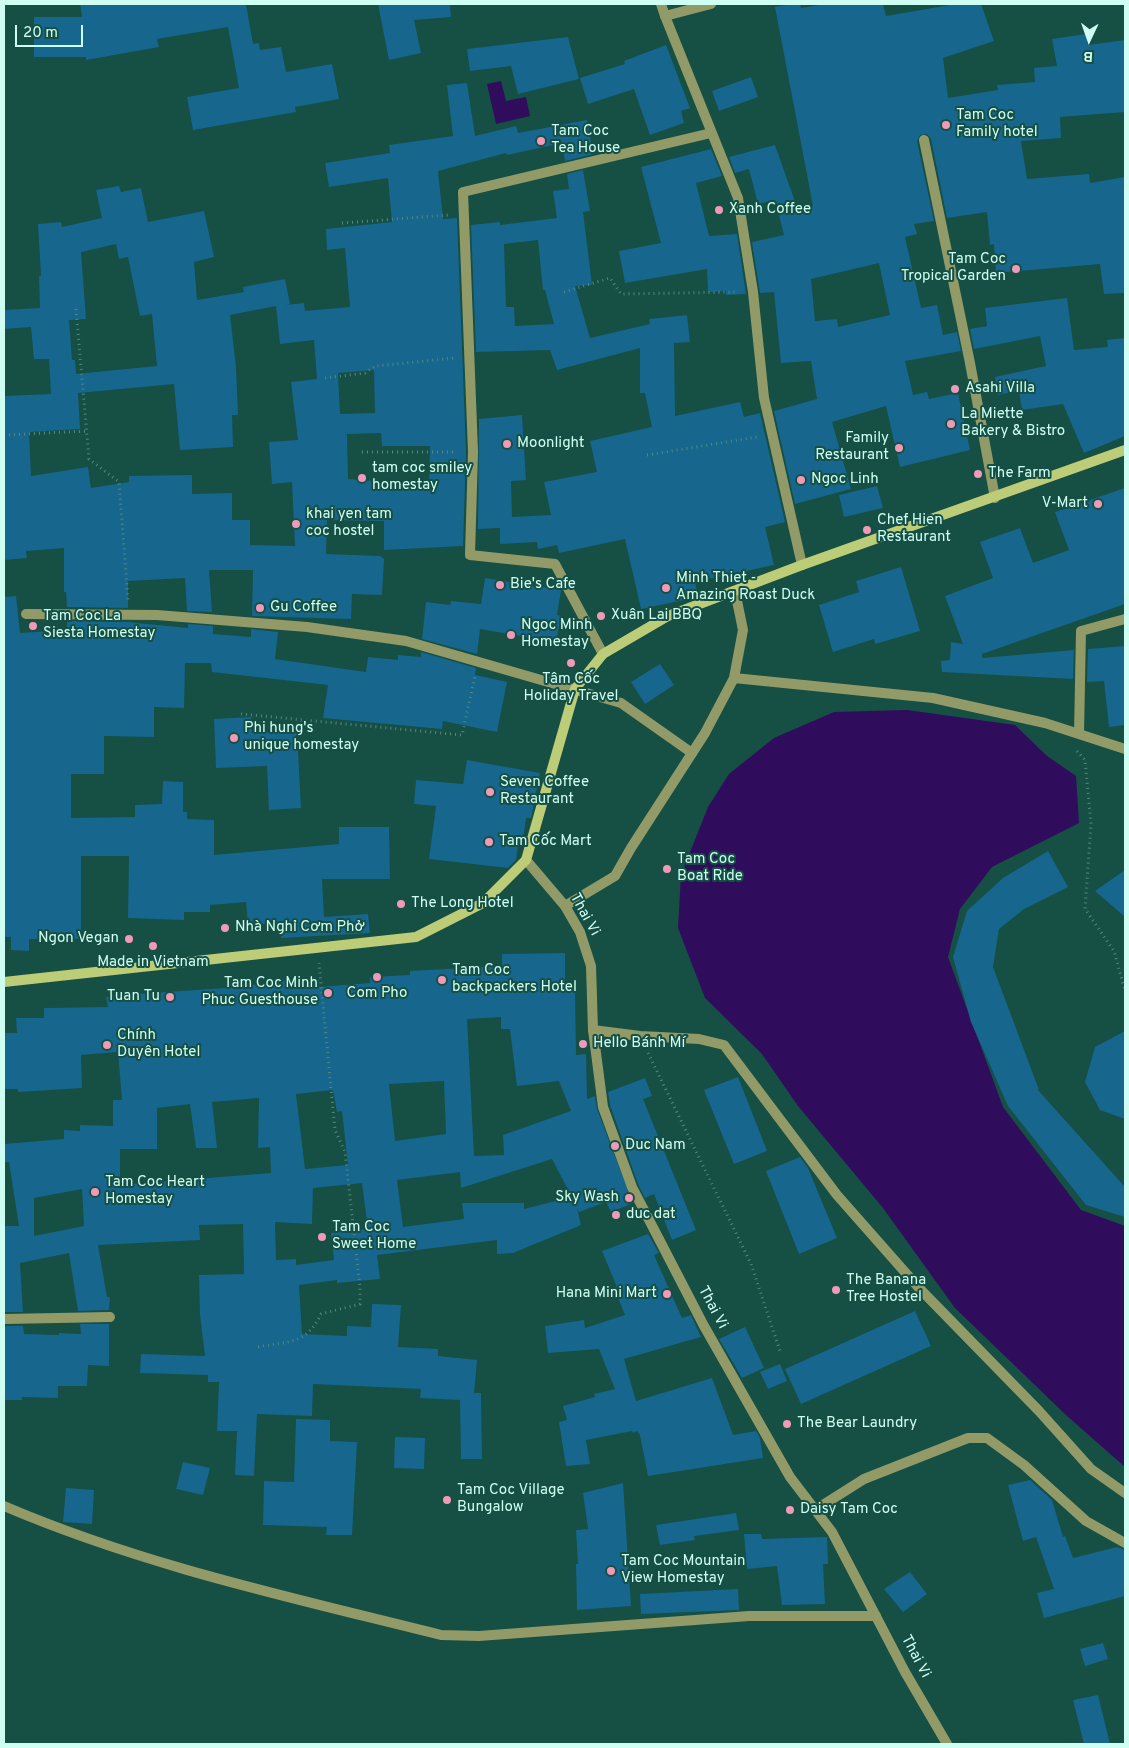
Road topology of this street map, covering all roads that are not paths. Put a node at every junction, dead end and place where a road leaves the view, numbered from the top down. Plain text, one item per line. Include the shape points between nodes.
1 (661, 4) edge
2 (711, 4) edge
3 (666, 16) junction
4 (711, 133) junction
5 (924, 140) dead end
6 (1125, 450) edge
7 (995, 498) junction
8 (802, 565) junction
9 (734, 591) junction
10 (26, 614) dead end
11 (1125, 619) edge
12 (603, 654) junction
13 (734, 678) junction
14 (575, 689) junction
15 (1079, 734) junction
16 (1125, 749) edge
17 (692, 752) junction
18 (526, 860) junction
19 (565, 906) junction
20 (4, 982) edge
21 (593, 1030) junction
22 (110, 1317) dead end
23 (4, 1319) edge
24 (1125, 1493) edge
25 (4, 1506) edge
26 (815, 1510) junction
27 (1125, 1543) edge
28 (876, 1616) junction
29 (947, 1744) edge

1 - 3 street
2 - 3 street
3 - 4 street
4 - 8 street via 738,198 753,292 764,398
4 - 12 street via 462,192 473,452 470,555 555,564
5 - 7 street
6 - 7 main road
7 - 8 main road
8 - 9 main road
9 - 12 main road via 668,616
9 - 13 street via 743,630
10 - 14 street via 129,614 307,626 406,641
11 - 15 street via 1081,631
12 - 14 main road
13 - 15 street via 933,698 1046,723
13 - 17 street
14 - 17 street via 621,703
14 - 18 main road
15 - 16 street
17 - 19 street via 615,876
18 - 19 street, Thai Vi
18 - 20 main road via 482,903 416,937
19 - 21 street, Thai Vi via 580,932 591,966
21 - 24 street via 672,1036 724,1045 837,1195 919,1288 1092,1469
21 - 26 street, Thai Vi via 603,1107 632,1187 708,1334 790,1477
22 - 23 street
25 - 28 street via 46,1524 191,1573 441,1635 479,1636 749,1616
26 - 27 street via 864,1479 968,1438 987,1438 1024,1465 1086,1521
26 - 28 street, Thai Vi via 832,1532
28 - 29 street, Thai Vi

